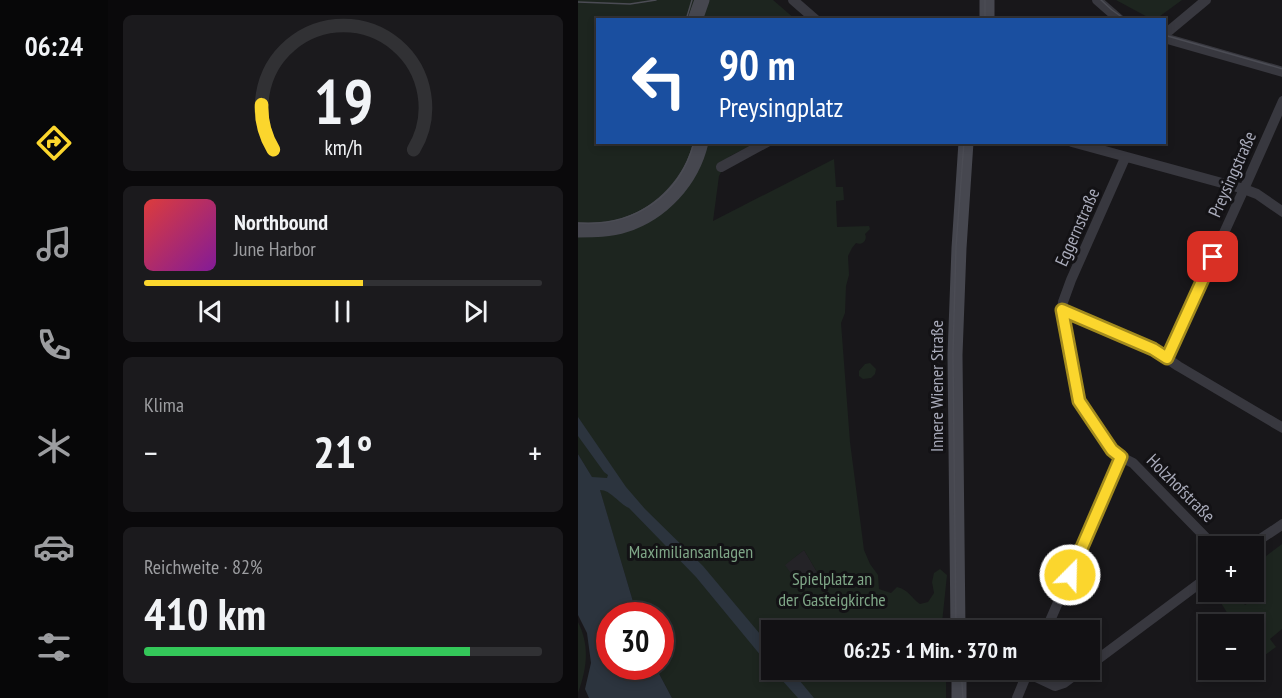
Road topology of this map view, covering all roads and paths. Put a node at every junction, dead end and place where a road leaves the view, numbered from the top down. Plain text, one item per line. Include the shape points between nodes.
1 (702, 0) edge
2 (793, 0) edge
3 (1097, 0) edge
4 (1206, 0) edge
5 (991, 1) edge
6 (696, 18) edge
7 (814, 18) edge
8 (987, 18) edge
9 (1118, 18) edge
10 (1166, 34) edge
11 (1166, 37) edge
12 (1283, 72) edge
13 (1283, 101) edge
14 (700, 144) edge
15 (763, 144) edge
16 (966, 144) edge
17 (1079, 144) edge
18 (1125, 158) junction
19 (721, 168) dead end
20 (1244, 189) junction
21 (1283, 212) edge
22 (578, 230) edge
23 (1062, 310) junction
24 (1167, 358) junction
25 (1283, 428) edge
26 (1121, 457) junction
27 (1283, 524) edge
28 (1204, 536) edge
29 (1264, 537) edge
30 (1198, 584) edge
31 (958, 620) edge
32 (1050, 620) edge
33 (1100, 658) edge
34 (959, 680) edge
35 (1022, 680) edge
36 (1044, 680) edge
37 (1068, 680) edge
38 (960, 695) edge
39 (1017, 698) edge

1 - 6 main road
2 - 7 street
3 - 9 street
4 - 10 street
5 - 8 main road
11 - 12 street
13 - 20 street, Preysingstraße
14 - 22 main road via 682,183 651,213 625,225
15 - 19 street
16 - 31 main road, Innere Wiener Straße via 955,344
17 - 18 street
18 - 20 street
18 - 23 street, Eggernstraße via 1071,280
20 - 21 street
20 - 24 street, Preysingstraße
23 - 24 street
23 - 26 street, Holzhofstraße via 1079,401
24 - 25 street
26 - 28 street, Holzhofstraße via 1133,463
26 - 32 street
27 - 29 street
30 - 33 street
34 - 38 main road
35 - 39 street
36 - 37 street via 1055,686

